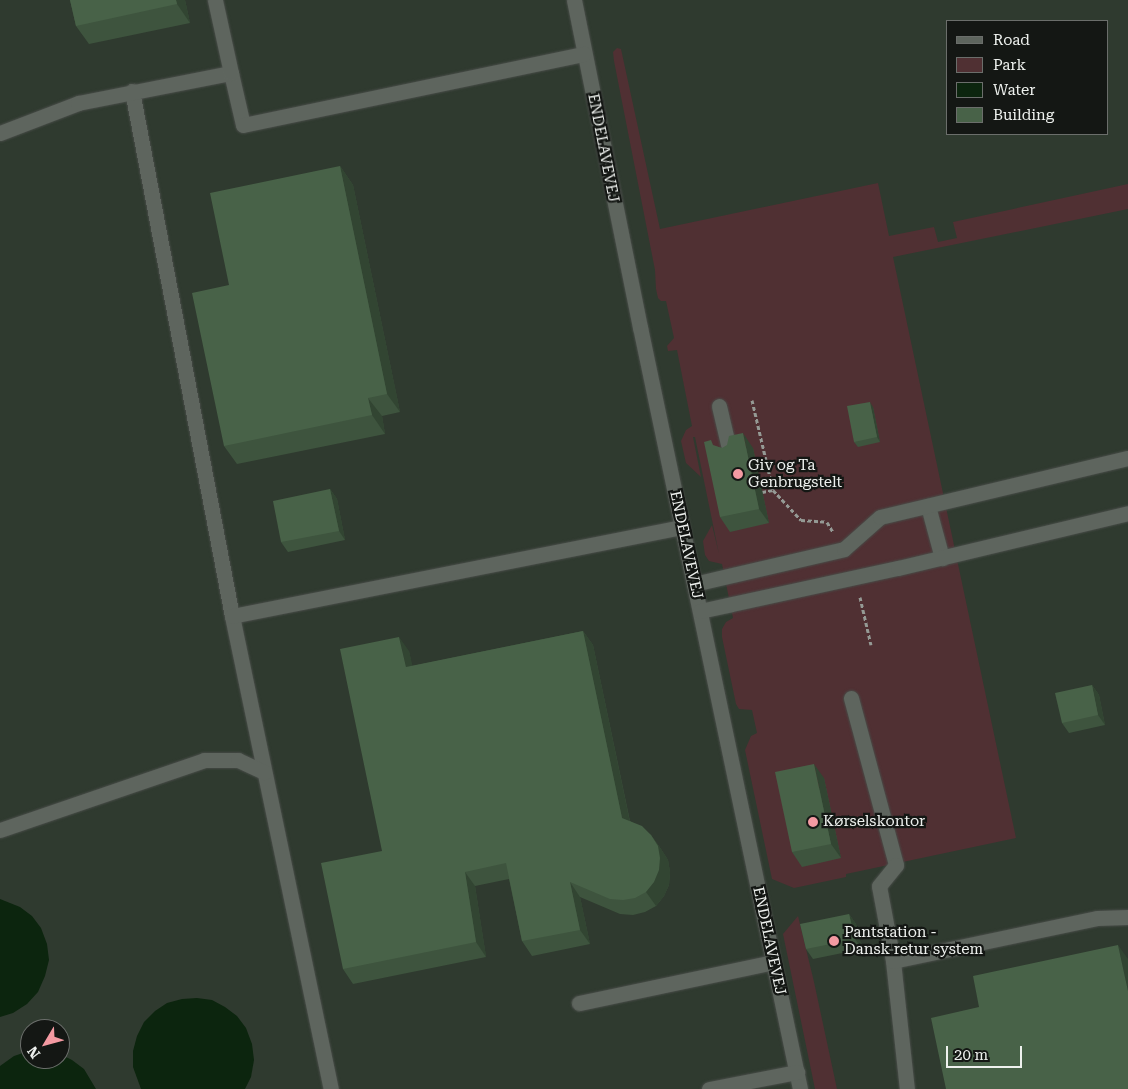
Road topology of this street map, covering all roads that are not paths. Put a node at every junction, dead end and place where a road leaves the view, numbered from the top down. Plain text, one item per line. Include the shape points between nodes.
1 (215, 0) edge
2 (574, 0) edge
3 (584, 54) junction
4 (231, 73) junction
5 (132, 91) junction
6 (0, 133) edge
7 (719, 406) dead end
8 (730, 452) edge
9 (1128, 458) edge
10 (928, 506) junction
11 (1128, 514) edge
12 (682, 527) junction
13 (942, 558) junction
14 (694, 584) junction
15 (700, 611) junction
16 (232, 616) junction
17 (850, 698) dead end
18 (264, 772) junction
19 (0, 830) edge
20 (1128, 917) edge
21 (893, 961) junction
22 (773, 962) junction
23 (579, 1003) dead end
24 (797, 1072) junction
25 (331, 1089) edge
26 (709, 1089) edge
27 (800, 1089) edge
28 (907, 1089) edge

1 - 4 street
2 - 3 street, ENDELAVEVEJ
3 - 4 street via 243,124
3 - 12 street, ENDELAVEVEJ
4 - 5 street
5 - 6 street via 78,102
5 - 16 street
7 - 8 street
9 - 10 street
10 - 13 street
10 - 14 street via 880,517 844,549
11 - 13 street
12 - 14 street, ENDELAVEVEJ
12 - 16 street
13 - 15 street
14 - 15 street, ENDELAVEVEJ
15 - 22 street, ENDELAVEVEJ
16 - 18 street
17 - 21 street via 896,865 879,886
18 - 19 street via 238,760 204,760
18 - 25 street
20 - 21 street via 1097,918
21 - 28 street
22 - 23 street
22 - 24 street, ENDELAVEVEJ
24 - 26 street
24 - 27 street, ENDELAVEVEJ

